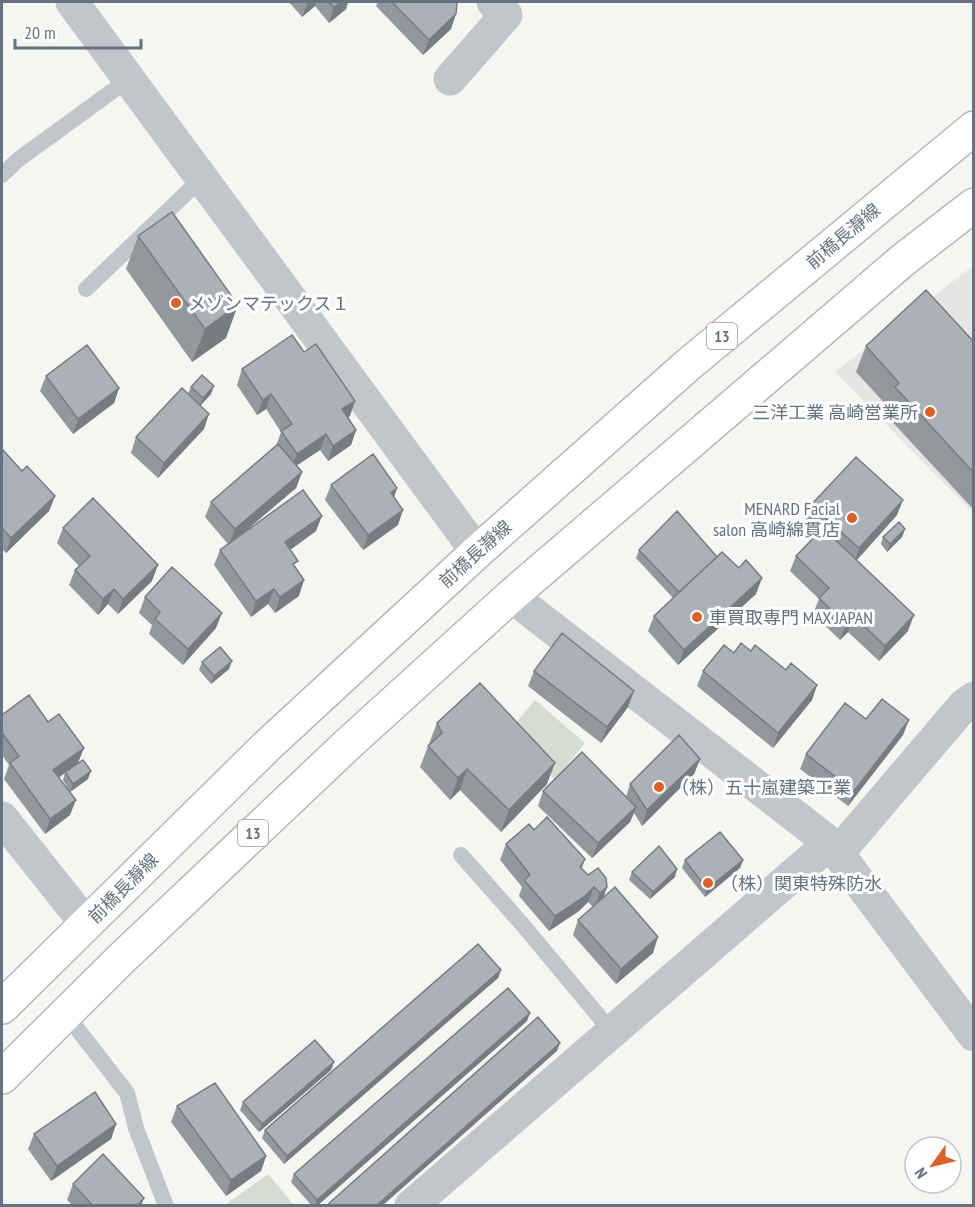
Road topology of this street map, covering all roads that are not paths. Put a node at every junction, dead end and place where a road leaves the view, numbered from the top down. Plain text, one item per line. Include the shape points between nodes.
1 (72, 2) edge
2 (506, 6) edge
3 (129, 79) junction
4 (450, 79) dead end
5 (974, 128) edge
6 (2, 175) edge
7 (202, 178) junction
8 (974, 205) edge
9 (86, 289) dead end
10 (477, 552) junction
11 (511, 596) junction
12 (974, 698) edge
13 (2, 818) edge
14 (834, 848) junction
15 (461, 855) dead end
16 (87, 924) junction
17 (2, 1007) edge
18 (65, 1013) junction
19 (612, 1032) junction
20 (974, 1035) edge
21 (2, 1077) edge
22 (166, 1206) edge
23 (411, 1206) edge

1 - 3 street
2 - 4 street
3 - 6 lane
3 - 7 street
5 - 10 main road, 前橋長瀞線 / 13 via 689,364
7 - 9 lane
7 - 10 street
8 - 11 main road, 13 via 903,260
10 - 16 main road, 前橋長瀞線 / 13 via 267,746
11 - 14 street
11 - 18 main road, 13
12 - 14 street
13 - 16 street
14 - 19 street
14 - 20 street
15 - 19 lane
16 - 17 main road, 前橋長瀞線 / 13
18 - 21 main road, 13
18 - 22 lane via 128,1093 136,1128
19 - 23 street

